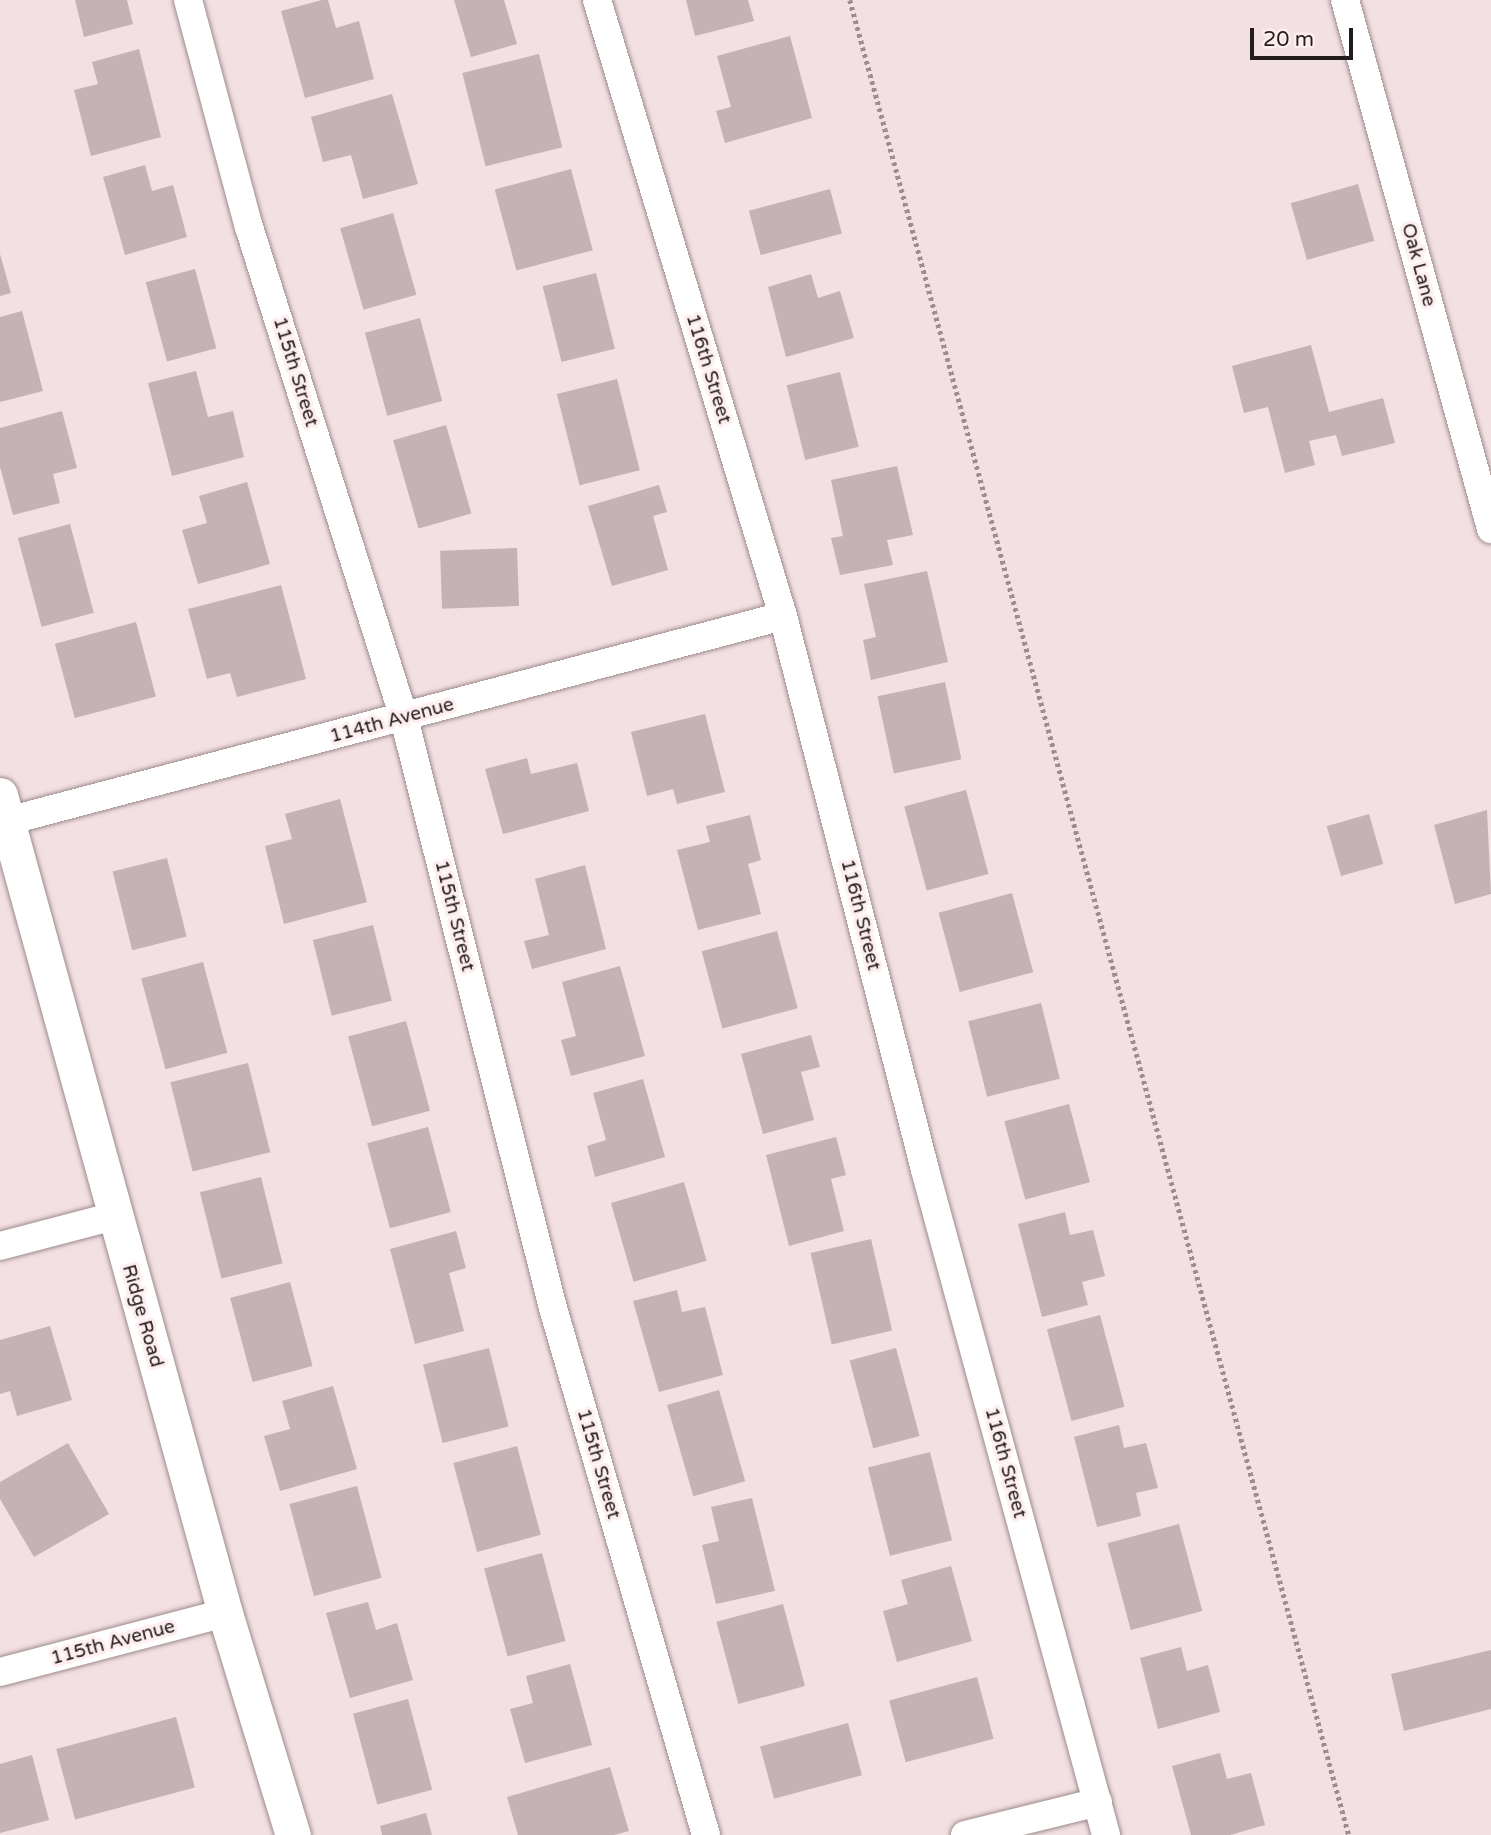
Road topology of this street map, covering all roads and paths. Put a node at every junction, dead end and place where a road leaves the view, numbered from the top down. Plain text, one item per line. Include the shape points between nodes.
1 (188, 0) edge
2 (597, 0) edge
3 (850, 0) edge
4 (1345, 0) edge
5 (1491, 529) edge
6 (783, 616) junction
7 (404, 718) junction
8 (3, 813) edge
9 (114, 1216) junction
10 (0, 1246) edge
11 (225, 1613) junction
12 (0, 1672) edge
13 (1098, 1802) junction
14 (293, 1835) edge
15 (706, 1835) edge
16 (965, 1835) edge
17 (1107, 1835) edge
18 (1349, 1835) edge

1 - 7 street, 115th Street via 249,227
2 - 6 street, 116th Street
3 - 18 path
4 - 5 street, Oak Lane
6 - 7 street, 114th Avenue
6 - 13 street, 116th Street via 925,1170
7 - 8 street, 114th Avenue
7 - 15 street, 115th Street via 553,1308
8 - 9 street, Ridge Road
9 - 10 street
9 - 11 street, Ridge Road
11 - 12 street, 115th Avenue
11 - 14 street, Ridge Road
13 - 16 street
13 - 17 street, 116th Street

